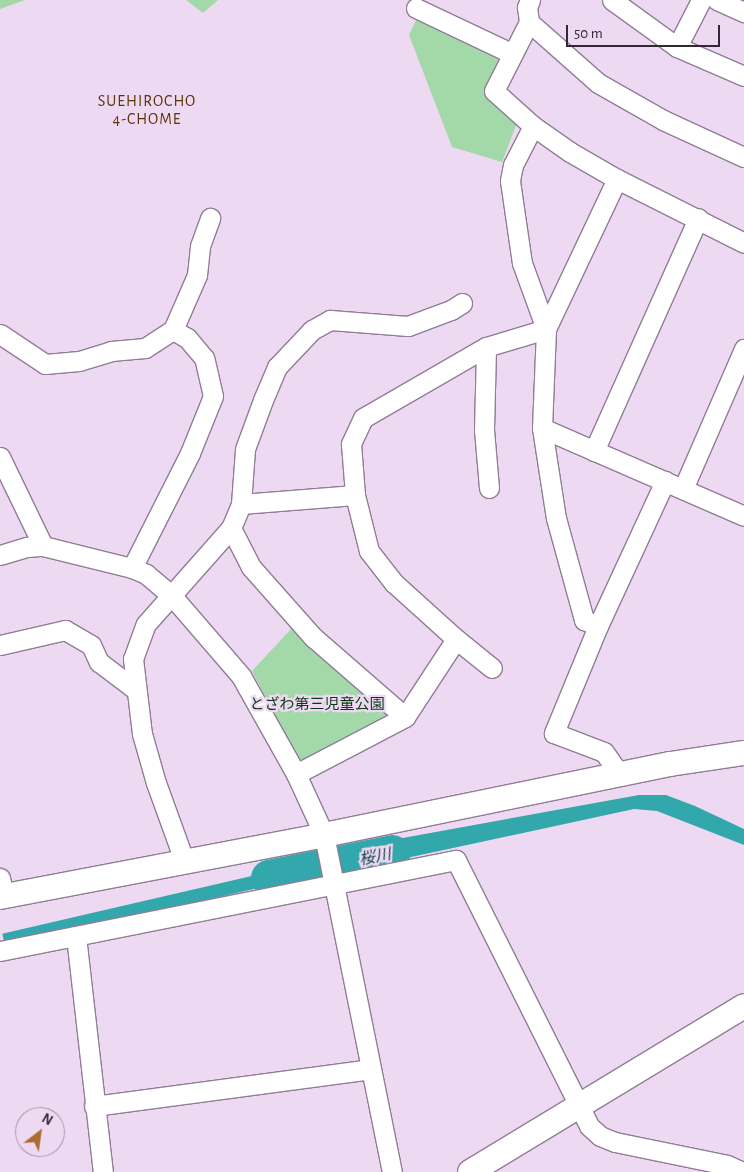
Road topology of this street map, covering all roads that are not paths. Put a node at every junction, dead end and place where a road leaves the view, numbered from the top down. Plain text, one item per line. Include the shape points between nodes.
1 (530, 0) edge
2 (612, 0) edge
3 (701, 0) edge
4 (718, 0) edge
5 (416, 8) dead end
6 (744, 12) edge
7 (530, 22) junction
8 (677, 47) junction
9 (513, 54) junction
10 (744, 76) edge
11 (533, 126) junction
12 (744, 157) edge
13 (617, 179) junction
14 (210, 218) dead end
15 (698, 218) junction
16 (744, 243) edge
17 (462, 303) dead end
18 (546, 329) junction
19 (173, 330) junction
20 (0, 334) edge
21 (486, 347) junction
22 (744, 349) edge
23 (542, 428) junction
24 (594, 451) junction
25 (0, 457) edge
26 (665, 481) junction
27 (489, 488) dead end
28 (683, 489) junction
29 (355, 495) junction
30 (241, 504) junction
31 (744, 516) edge
32 (231, 528) junction
33 (43, 546) junction
34 (0, 555) edge
35 (132, 568) junction
36 (172, 596) junction
37 (598, 626) junction
38 (456, 639) junction
39 (0, 645) edge
40 (492, 668) dead end
41 (136, 690) junction
42 (405, 717) junction
43 (744, 753) edge
44 (296, 774) junction
45 (620, 774) junction
46 (325, 841) junction
47 (185, 863) junction
48 (333, 880) junction
49 (1, 891) edge
50 (76, 936) junction
51 (0, 951) edge
52 (744, 1006) edge
53 (370, 1069) junction
54 (579, 1105) junction
55 (94, 1106) junction
56 (730, 1170) edge
57 (103, 1172) edge
58 (392, 1172) edge
59 (470, 1172) edge

1 - 7 street via 527,7
2 - 8 street
3 - 8 street
4 - 6 street
5 - 9 street
7 - 9 street
7 - 12 street via 598,83 663,120
8 - 10 street
9 - 11 street via 494,91
11 - 13 street
11 - 18 street via 513,165 510,181 522,263
13 - 15 street
13 - 18 street
14 - 19 street via 200,246 197,275
15 - 16 street
15 - 24 street
17 - 30 street via 408,326 330,320 312,330 277,367 263,400 245,448
18 - 21 street
18 - 23 street
19 - 20 street via 145,348 45,364
19 - 35 street via 187,338 204,358 213,396 190,453
21 - 27 street via 484,430
21 - 29 street via 363,418 351,444
22 - 28 street
23 - 24 street
23 - 37 street via 556,518 584,620
24 - 26 street
25 - 33 street
26 - 28 street
26 - 37 street
28 - 31 street
29 - 30 street
29 - 38 street via 369,551 394,583
30 - 32 street
32 - 36 street
32 - 42 street via 251,567 313,637
33 - 34 street
33 - 35 street
35 - 36 street via 146,574
36 - 41 street via 146,624 138,640 133,658
36 - 44 street via 241,676
37 - 45 street via 554,734 604,752
38 - 40 street
38 - 42 street
39 - 41 street via 65,630 91,645 99,662
41 - 47 street via 142,734
42 - 44 street
43 - 45 street
44 - 46 street
45 - 46 street
46 - 47 street
46 - 48 street
47 - 49 street
48 - 50 street
48 - 53 street
48 - 54 street via 456,860
50 - 51 street
50 - 55 street
52 - 54 street
53 - 55 street
53 - 58 street
54 - 56 street via 589,1126 600,1136
54 - 59 street
55 - 57 street

